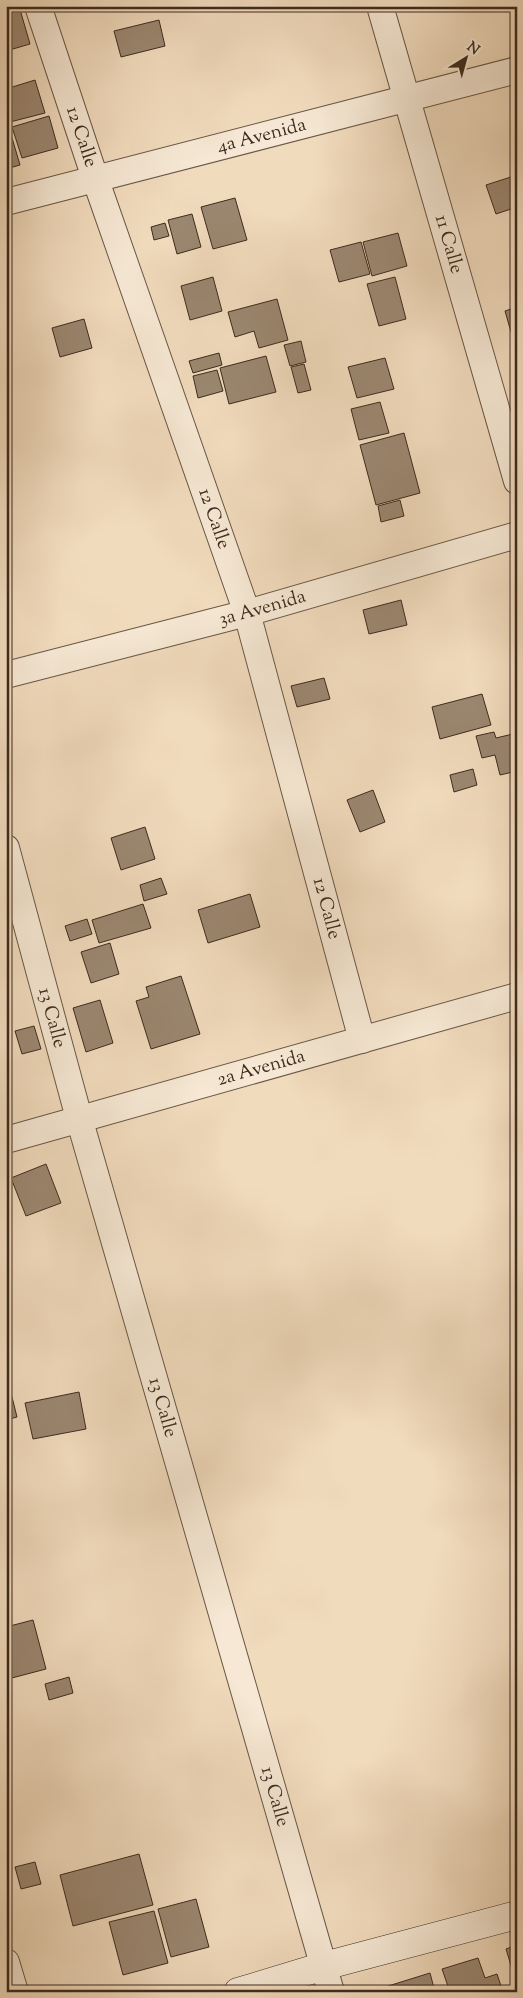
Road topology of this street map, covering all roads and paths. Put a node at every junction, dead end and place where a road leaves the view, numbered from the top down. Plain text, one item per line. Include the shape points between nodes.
1 (38, 6) edge
2 (380, 6) edge
3 (517, 70) edge
4 (408, 100) junction
5 (95, 178) junction
6 (6, 202) edge
7 (517, 481) edge
8 (517, 535) edge
9 (247, 613) junction
10 (6, 675) edge
11 (6, 848) edge
12 (517, 996) edge
13 (362, 1040) junction
14 (79, 1118) junction
15 (6, 1140) edge
16 (517, 1915) edge
17 (6, 1962) edge
18 (324, 1966) junction
19 (15, 1992) edge
20 (238, 1992) edge
21 (331, 1992) edge

1 - 5 street, 12 Calle
2 - 4 street, 11 Calle
3 - 4 street, 4a Avenida
4 - 5 street, 4a Avenida
4 - 7 street, 11 Calle
5 - 6 street, 4a Avenida
5 - 9 street, 12 Calle
8 - 9 street, 3a Avenida
9 - 10 street, 3a Avenida
9 - 13 street, 12 Calle
11 - 14 street, 13 Calle
12 - 13 street, 2a Avenida
13 - 14 street, 2a Avenida
14 - 15 street, 2a Avenida
14 - 18 street, 13 Calle
16 - 18 main road
17 - 19 street
18 - 20 main road
18 - 21 street, 13 Calle

